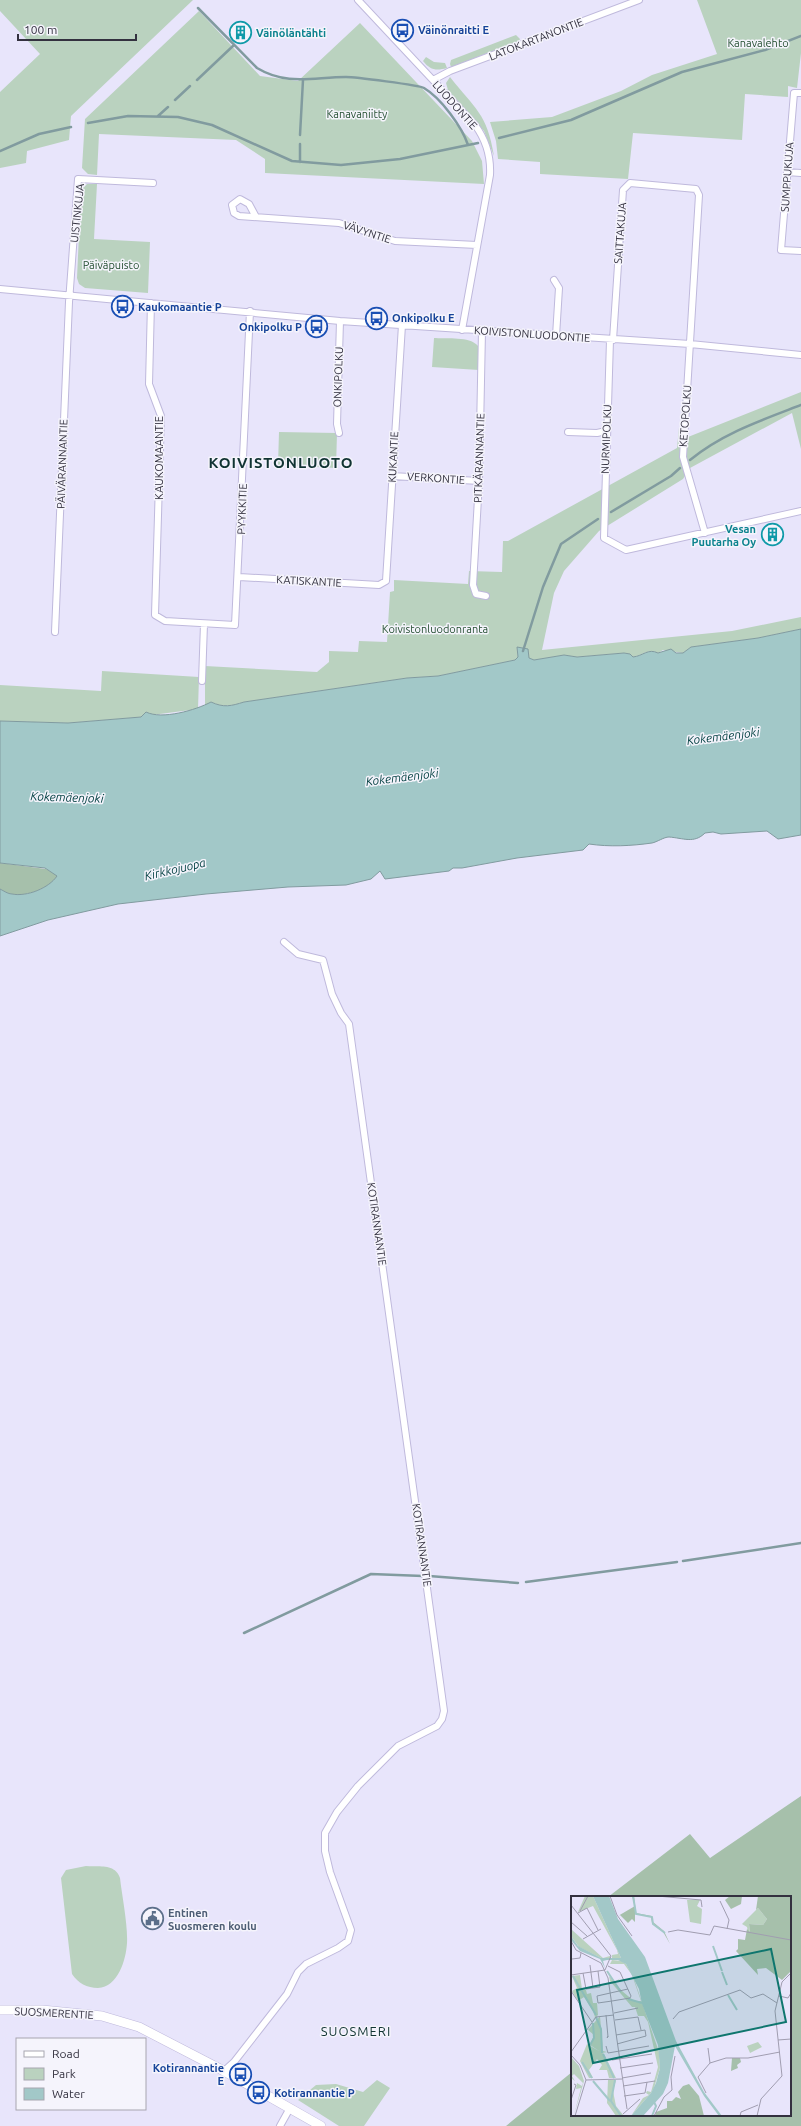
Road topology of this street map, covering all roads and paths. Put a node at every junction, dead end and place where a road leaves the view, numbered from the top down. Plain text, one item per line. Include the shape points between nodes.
1 (358, 0) edge
2 (639, 0) edge
3 (433, 80) junction
4 (801, 93) edge
5 (787, 172) junction
6 (801, 173) edge
7 (153, 183) dead end
8 (256, 217) dead end
9 (477, 244) junction
10 (801, 251) edge
11 (554, 280) dead end
12 (0, 289) edge
13 (69, 296) junction
14 (151, 304) junction
15 (250, 311) junction
16 (340, 321) junction
17 (402, 325) junction
18 (462, 330) junction
19 (482, 331) junction
20 (556, 336) junction
21 (612, 340) junction
22 (690, 344) junction
23 (801, 354) edge
24 (606, 431) junction
25 (568, 432) dead end
26 (338, 433) dead end
27 (392, 476) junction
28 (479, 481) junction
29 (801, 511) edge
30 (705, 533) junction
31 (239, 577) junction
32 (379, 585) joint
33 (486, 596) dead end
34 (155, 615) joint
35 (204, 624) junction
36 (55, 632) dead end
37 (202, 681) dead end
38 (284, 942) dead end
39 (0, 2010) edge
40 (224, 2071) junction
41 (290, 2108) junction
42 (280, 2126) edge
43 (321, 2126) edge

1 - 3 street, LUODONTIE
2 - 3 street, LATOKARTANONTIE via 450,71
3 - 9 street, LUODONTIE via 475,125 483,136 488,150 490,174
4 - 5 street, SUMPPUKUJA via 794,93
5 - 6 street
5 - 10 street, SUMPPUKUJA via 781,250
7 - 13 street, UISTINKUJA via 78,179
8 - 9 street, VÄVYNTIE via 339,222 395,241
9 - 18 street, LUODONTIE
11 - 20 street via 559,288
12 - 13 street, KOIVISTONLUODONTIE
13 - 14 street, KOIVISTONLUODONTIE
13 - 36 street, PÄIVÄRANNANTIE
14 - 15 street, KOIVISTONLUODONTIE
14 - 34 street, KAUKOMAANTIE via 149,384 161,416
15 - 16 street, KOIVISTONLUODONTIE
15 - 31 street, PYYKKITIE
16 - 17 street, KOIVISTONLUODONTIE
16 - 26 street, ONKIPOLKU
17 - 18 street, KOIVISTONLUODONTIE
17 - 27 street, KUKANTIE
18 - 19 street, KOIVISTONLUODONTIE
19 - 20 street, KOIVISTONLUODONTIE
19 - 28 street, PITKÄRANNANTIE
20 - 21 street, KOIVISTONLUODONTIE
21 - 22 street, KOIVISTONLUODONTIE
21 - 22 street, SAITTAKUJA via 623,190 630,183 696,189 699,195
21 - 24 street, NURMIPOLKU
22 - 23 street, KOIVISTONLUODONTIE
22 - 30 street, KETOPOLKU via 683,457
24 - 25 street
24 - 30 street, NURMIPOLKU via 604,538 626,550
27 - 28 street, VERKONTIE
27 - 32 street, KUKANTIE via 386,581
28 - 33 street, PITKÄRANNANTIE via 472,585 476,594
29 - 30 street
31 - 32 street, KATISKANTIE
31 - 35 street, PYYKKITIE via 235,625
34 - 35 street, PYYKKITIE via 165,621
35 - 37 street
38 - 40 street, KOTIRANNANTIE via 298,954 323,960 332,994 349,1024 444,1711 437,1726 398,1746 336,1812 325,1833 325,1851 351,1930 348,1941 306,1964 298,1972 287,1994 234,2062
39 - 40 main road, SUOSMERENTIE via 42,2010 102,2016 139,2027
40 - 41 main road, SUOSMERENTIE
41 - 42 street
41 - 43 main road, SUOSMERENTIE

